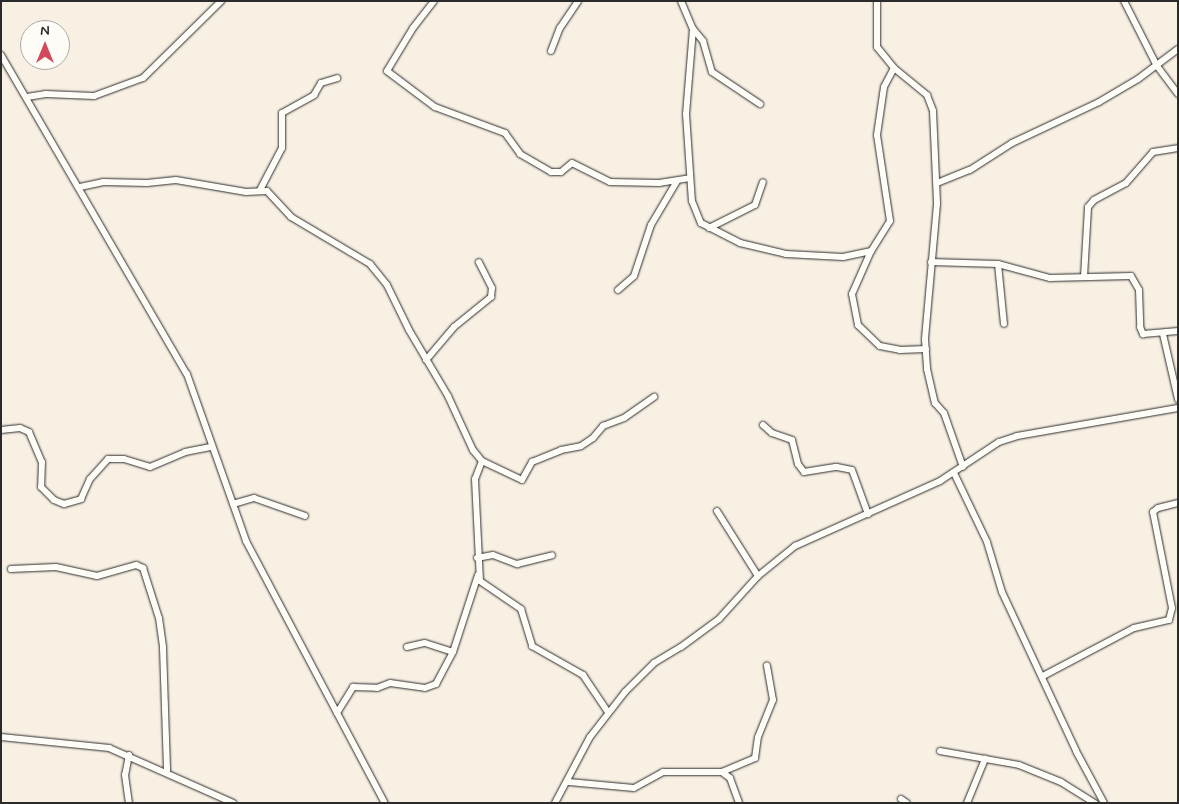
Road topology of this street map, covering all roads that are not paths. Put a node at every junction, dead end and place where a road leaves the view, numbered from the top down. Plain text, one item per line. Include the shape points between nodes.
1 (221, 1) edge
2 (434, 1) edge
3 (578, 1) edge
4 (681, 1) edge
5 (877, 1) edge
6 (1124, 1) edge
7 (693, 29) junction
8 (1178, 49) edge
9 (551, 50) dead end
10 (1, 55) edge
11 (1157, 66) junction
12 (894, 68) junction
13 (337, 78) dead end
14 (1178, 94) edge
15 (27, 97) junction
16 (760, 104) dead end
17 (1178, 148) edge
18 (690, 178) junction
19 (677, 181) junction
20 (763, 182) dead end
21 (937, 183) junction
22 (80, 187) junction
23 (260, 190) junction
24 (709, 228) junction
25 (871, 250) junction
26 (479, 262) dead end
27 (931, 262) junction
28 (998, 264) junction
29 (1084, 277) junction
30 (618, 290) dead end
31 (1004, 324) dead end
32 (1178, 331) edge
33 (1162, 334) junction
34 (926, 349) junction
35 (426, 360) junction
36 (654, 397) dead end
37 (1178, 399) edge
38 (1178, 408) edge
39 (763, 425) dead end
40 (1, 430) edge
41 (211, 447) junction
42 (482, 461) junction
43 (963, 467) junction
44 (954, 473) junction
45 (1178, 503) edge
46 (233, 504) junction
47 (717, 511) dead end
48 (868, 514) junction
49 (305, 516) dead end
50 (552, 555) dead end
51 (477, 558) junction
52 (11, 569) dead end
53 (478, 575) junction
54 (758, 576) junction
55 (406, 647) dead end
56 (453, 652) junction
57 (768, 666) dead end
58 (1043, 676) junction
59 (608, 712) junction
60 (337, 713) junction
61 (1, 737) edge
62 (940, 751) dead end
63 (129, 755) junction
64 (985, 759) junction
65 (167, 772) junction
66 (722, 772) junction
67 (569, 782) junction
68 (130, 803) edge
69 (233, 803) edge
70 (385, 803) edge
71 (556, 803) edge
72 (739, 803) edge
73 (967, 803) edge
74 (1095, 803) edge
75 (1104, 803) edge

1 - 15 street via 143,78 94,96 46,94
2 - 19 street via 388,67 390,75 444,112 505,132 520,154 551,172 561,172 572,163 610,182
3 - 9 street via 560,28
4 - 7 street
5 - 12 street via 877,47
6 - 11 street
7 - 16 street via 703,41 712,72
7 - 18 street via 686,114
8 - 11 street
10 - 15 street
11 - 14 street
11 - 21 street via 1099,102 1012,143 970,170
12 - 21 street via 930,101
12 - 25 street via 884,87 877,135 890,221
13 - 23 street via 321,83 314,94 282,113 282,148
15 - 22 street
17 - 29 street via 1153,152 1126,184 1094,200 1088,207
18 - 19 street
18 - 24 street via 695,211 701,223
19 - 30 street via 651,224 634,276
20 - 24 street via 755,205
21 - 27 street
22 - 23 street via 103,182 147,184 176,180 246,192
22 - 41 street via 187,374
23 - 35 street via 272,194 291,217 375,269 387,285
24 - 25 street via 740,243 786,254 844,257
25 - 34 street via 853,288 858,325 880,346 900,350
26 - 35 street via 492,288 491,297 454,327
27 - 28 street
27 - 34 street
28 - 29 street via 1040,276
28 - 31 street
29 - 33 street via 1131,276 1139,290 1142,332
32 - 33 street
33 - 37 street
34 - 43 street via 935,403 944,413
35 - 42 street
36 - 42 street via 624,418 602,426 593,438 580,446 532,462 522,480
38 - 43 street via 1017,436 999,442
39 - 48 street via 772,433 792,440 798,464 804,472 837,467 852,470
40 - 41 street via 20,428 28,432 42,462 41,487 54,500 64,504 80,500 90,479 108,460 124,459 150,467 185,452
41 - 46 street
42 - 51 street via 476,479
43 - 44 street
44 - 48 street
44 - 58 street via 980,523 1002,592
45 - 58 street via 1153,512 1172,608 1169,620 1134,628
46 - 49 street via 254,498
46 - 60 street via 258,566
47 - 54 street
48 - 54 street via 795,546
50 - 51 street via 517,564 493,555
51 - 53 street
52 - 65 street via 56,567 97,576 136,565 143,568 159,618 163,648
53 - 56 street
53 - 59 street via 491,592 521,609 532,646 583,675
54 - 59 street via 719,619 681,648 654,663
55 - 56 street via 425,643
56 - 60 street via 444,673 430,687 390,684 377,688 353,687
57 - 66 street via 773,700 758,737 755,758
58 - 75 street via 1076,751
59 - 67 street via 581,753
60 - 70 street
61 - 63 street via 89,745
62 - 64 street
63 - 65 street
63 - 68 street via 125,776
64 - 73 street
64 - 74 street via 1019,765 1042,774
65 - 69 street
66 - 67 street via 663,772 634,788
66 - 72 street via 730,778
67 - 71 street

